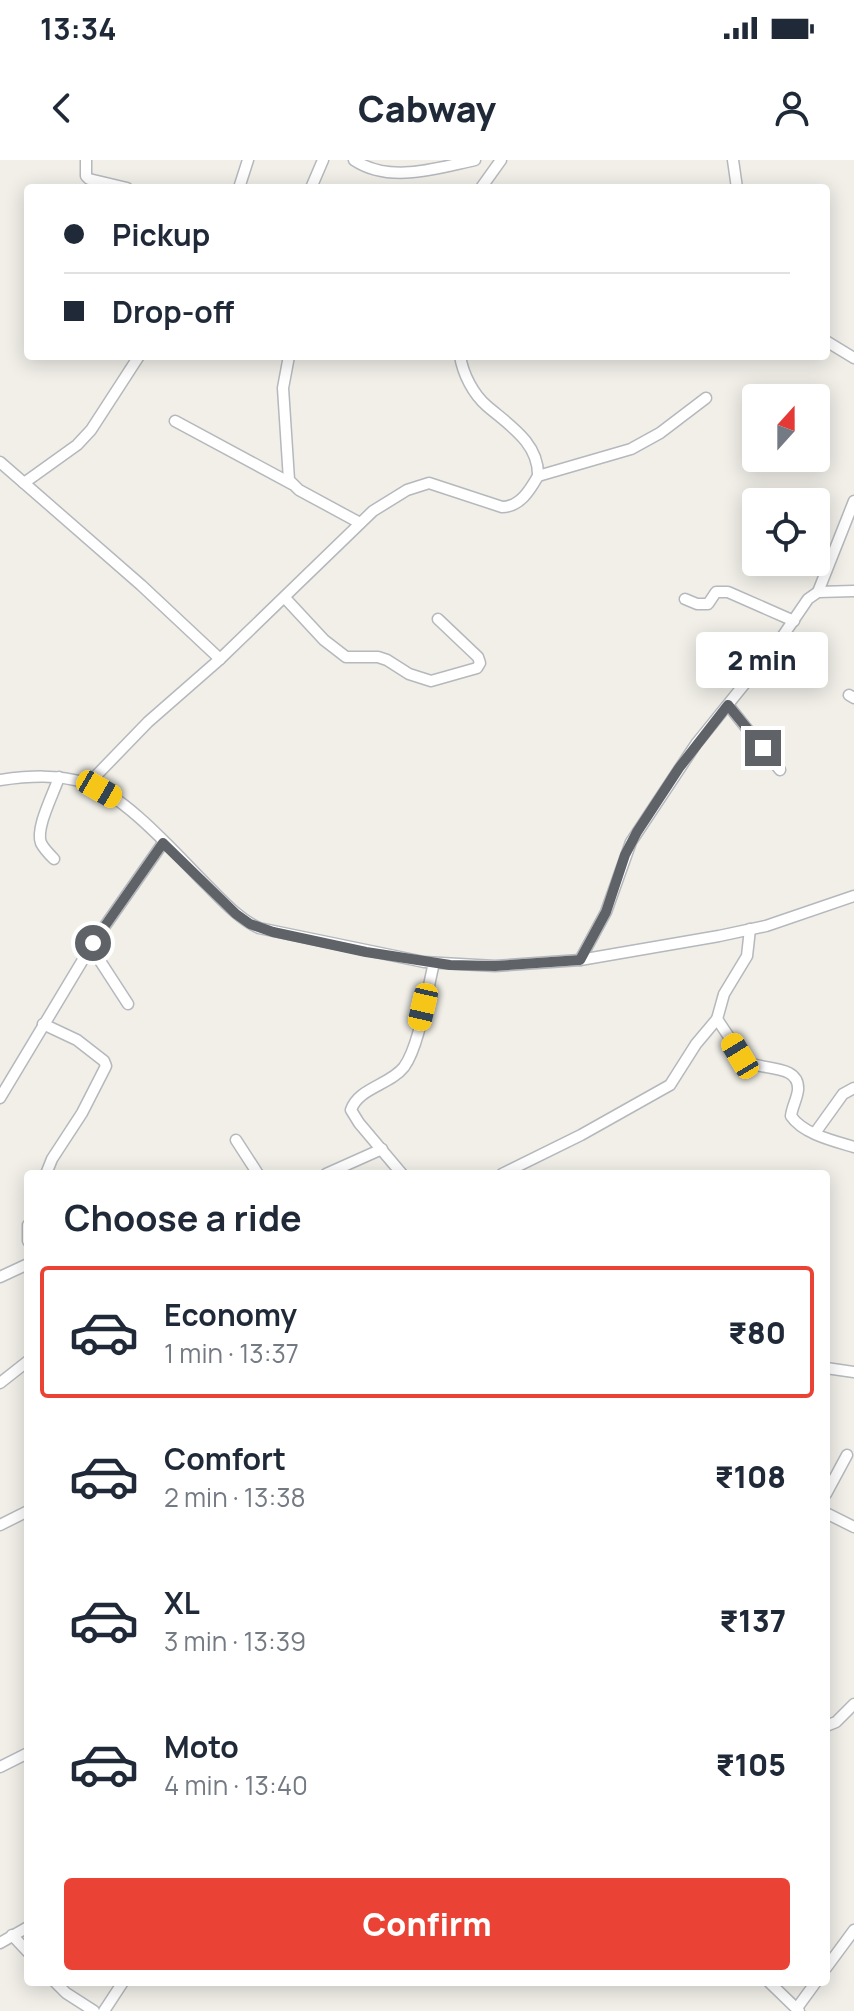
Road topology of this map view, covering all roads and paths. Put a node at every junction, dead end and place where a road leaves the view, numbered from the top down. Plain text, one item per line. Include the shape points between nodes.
1 (86, 160) edge
2 (248, 160) edge
3 (323, 160) edge
4 (354, 160) edge
5 (475, 160) edge
6 (501, 160) edge
7 (733, 160) edge
8 (110, 184) edge
9 (240, 184) edge
10 (313, 184) edge
11 (484, 184) edge
12 (736, 184) edge
13 (830, 343) edge
14 (854, 358) edge
15 (136, 360) edge
16 (288, 360) edge
17 (461, 360) edge
18 (706, 398) dead end
19 (175, 421) dead end
20 (0, 462) edge
21 (538, 476) junction
22 (24, 483) junction
23 (292, 484) junction
24 (854, 501) edge
25 (360, 523) junction
26 (854, 591) edge
27 (818, 592) junction
28 (285, 598) junction
29 (685, 599) dead end
30 (438, 619) dead end
31 (794, 621) junction
32 (220, 659) junction
33 (728, 705) junction
34 (780, 770) dead end
35 (59, 777) junction
36 (0, 780) edge
37 (88, 784) junction
38 (163, 843) junction
39 (54, 859) dead end
40 (854, 896) edge
41 (750, 929) junction
42 (91, 947) junction
43 (580, 960) junction
44 (434, 963) junction
45 (128, 1004) dead end
46 (717, 1019) junction
47 (43, 1024) junction
48 (854, 1088) edge
49 (0, 1098) edge
50 (815, 1133) junction
51 (236, 1140) dead end
52 (854, 1147) edge
53 (382, 1149) junction
54 (51, 1170) edge
55 (255, 1170) edge
56 (335, 1170) edge
57 (399, 1170) edge
58 (510, 1170) edge
59 (24, 1266) edge
60 (0, 1277) edge
61 (24, 1364) edge
62 (830, 1369) edge
63 (854, 1372) edge
64 (0, 1383) edge
65 (847, 1455) dead end
66 (830, 1487) edge
67 (24, 1513) edge
68 (830, 1515) edge
69 (0, 1525) edge
70 (854, 1527) edge
71 (854, 1704) edge
72 (830, 1724) edge
73 (24, 1755) edge
74 (0, 1767) edge
75 (24, 1929) edge
76 (854, 1930) edge
77 (12, 1935) junction
78 (0, 1943) edge
79 (24, 1948) edge
80 (830, 1963) edge
81 (59, 1986) edge
82 (120, 1986) edge
83 (773, 1986) edge
84 (813, 1986) edge
85 (798, 2010) edge
86 (94, 2011) edge
87 (104, 2011) edge

1 - 8 street via 89,179
2 - 9 street
3 - 10 street
4 - 5 street via 412,172
6 - 11 street
7 - 12 street
13 - 14 street
15 - 22 street via 91,430
16 - 23 street via 283,388
17 - 21 street via 470,385 486,405 529,445
18 - 21 street via 631,449
19 - 23 street
20 - 22 street
21 - 25 street via 509,507 419,484
22 - 32 street
23 - 25 street
24 - 27 street
25 - 28 street
26 - 27 street
27 - 31 street
28 - 30 street via 338,654 378,657 423,680 472,671 480,663
28 - 32 street
29 - 31 street via 703,605 716,592 728,592
31 - 33 street
32 - 37 street
33 - 34 street
33 - 43 street via 637,832 606,912
35 - 36 street
35 - 37 street
35 - 39 street via 40,827 41,844
37 - 38 street via 117,799
38 - 42 street
38 - 44 street via 250,924
40 - 41 street
41 - 43 street
41 - 46 street via 747,956 724,994
42 - 45 street
42 - 47 street
43 - 44 street via 495,966
44 - 53 street via 405,1066 357,1098 351,1110
46 - 50 street via 745,1061 796,1078 799,1087 791,1116
46 - 58 street via 670,1085
47 - 49 street
47 - 54 street via 77,1040 106,1066
48 - 50 street via 843,1094
50 - 52 street
51 - 55 street
53 - 56 street
53 - 57 street
59 - 60 street
61 - 64 street
62 - 63 street
65 - 66 street
67 - 69 street
68 - 70 street
71 - 72 street
73 - 74 street
75 - 77 street
76 - 80 street
77 - 78 street
77 - 79 street
81 - 86 street
82 - 87 street
83 - 85 street
84 - 85 street

